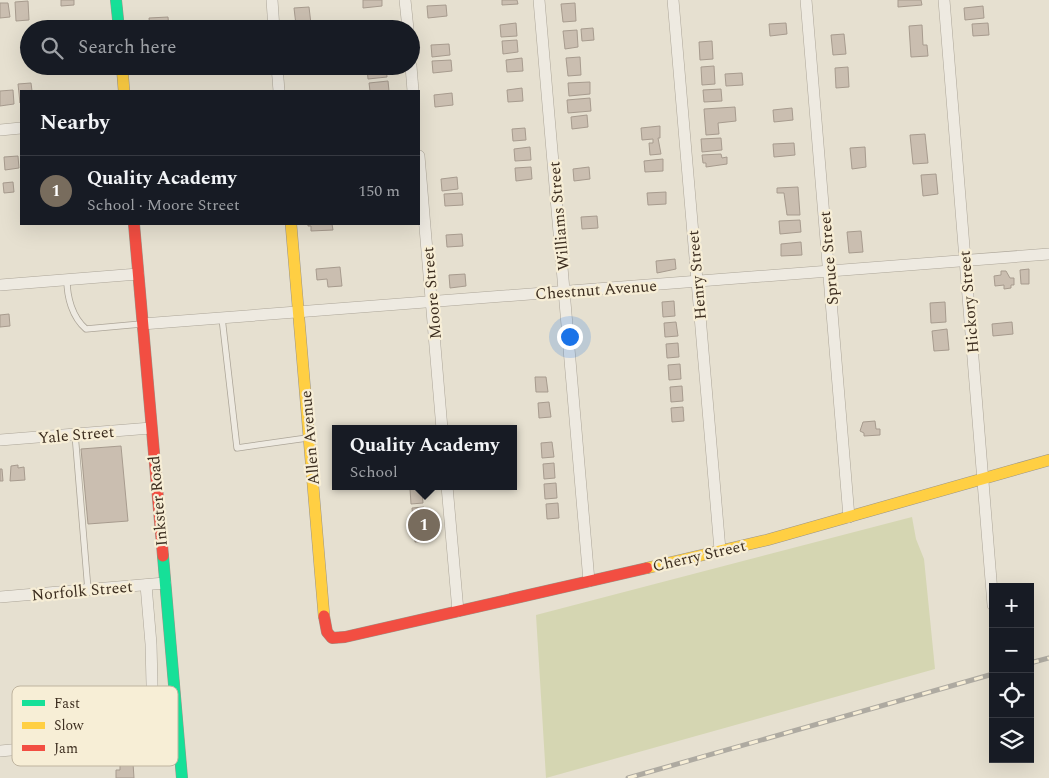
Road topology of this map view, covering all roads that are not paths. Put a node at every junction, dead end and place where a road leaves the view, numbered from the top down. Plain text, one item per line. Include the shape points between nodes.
1 (116, 0) edge
2 (272, 0) edge
3 (405, 0) edge
4 (539, 0) edge
5 (672, 0) edge
6 (806, 0) edge
7 (944, 0) edge
8 (117, 20) edge
9 (273, 20) edge
10 (407, 20) edge
11 (123, 75) edge
12 (278, 75) edge
13 (412, 75) edge
14 (124, 90) edge
15 (280, 90) edge
16 (413, 90) edge
17 (20, 128) edge
18 (0, 130) edge
19 (420, 168) edge
20 (134, 225) edge
21 (291, 225) edge
22 (1049, 254) edge
23 (965, 261) junction
24 (829, 271) junction
25 (138, 274) junction
26 (67, 280) junction
27 (697, 282) junction
28 (0, 285) edge
29 (564, 292) junction
30 (431, 302) junction
31 (298, 312) junction
32 (222, 318) junction
33 (142, 324) junction
34 (442, 425) edge
35 (151, 428) junction
36 (75, 434) junction
37 (309, 438) junction
38 (0, 440) edge
39 (1049, 460) edge
40 (983, 479) junction
41 (447, 490) edge
42 (849, 517) junction
43 (720, 550) junction
44 (589, 581) junction
45 (165, 583) junction
46 (991, 583) edge
47 (146, 585) junction
48 (88, 590) junction
49 (0, 597) edge
50 (458, 611) junction
51 (345, 637) joint
52 (152, 686) edge
53 (174, 686) edge
54 (178, 732) edge
55 (182, 778) edge

1 - 8 street
2 - 9 street
3 - 10 street
4 - 29 street, Williams Street
5 - 27 street, Henry Street
6 - 24 street, Spruce Street
7 - 23 street, Hickory Street
11 - 14 street
12 - 15 street
13 - 16 street
17 - 18 street
19 - 30 street, Moore Street
20 - 25 street, Inkster Road
21 - 31 street, Allen Avenue
22 - 23 street, Chestnut Avenue
23 - 24 street, Chestnut Avenue
23 - 40 street, Hickory Street
24 - 27 street, Chestnut Avenue
24 - 42 street, Spruce Street
25 - 26 street
25 - 33 street, Inkster Road
26 - 28 street
26 - 33 lane via 70,302 80,324 86,329
27 - 29 street, Chestnut Avenue
27 - 43 street, Henry Street
29 - 30 street, Chestnut Avenue
29 - 44 street, Williams Street
30 - 31 street, Chestnut Avenue
30 - 34 street, Moore Street
31 - 32 street, Chestnut Avenue
31 - 37 street, Allen Avenue
32 - 33 street, Chestnut Avenue
32 - 37 lane via 236,448
33 - 35 street, Inkster Road
35 - 36 street, Yale Street
35 - 45 street, Inkster Road
36 - 38 street, Yale Street
36 - 48 lane
37 - 51 street, Allen Avenue via 324,621 332,638
39 - 40 street, Cherry Street
40 - 42 street, Cherry Street
40 - 46 street, Hickory Street
41 - 50 street
42 - 43 street, Cherry Street
43 - 44 street, Cherry Street
44 - 50 street, Cherry Street
45 - 47 street, Norfolk Street
45 - 53 street, Inkster Road
47 - 48 street, Norfolk Street
47 - 52 street
48 - 49 street, Norfolk Street
50 - 51 street, Cherry Street
54 - 55 street, Inkster Road

